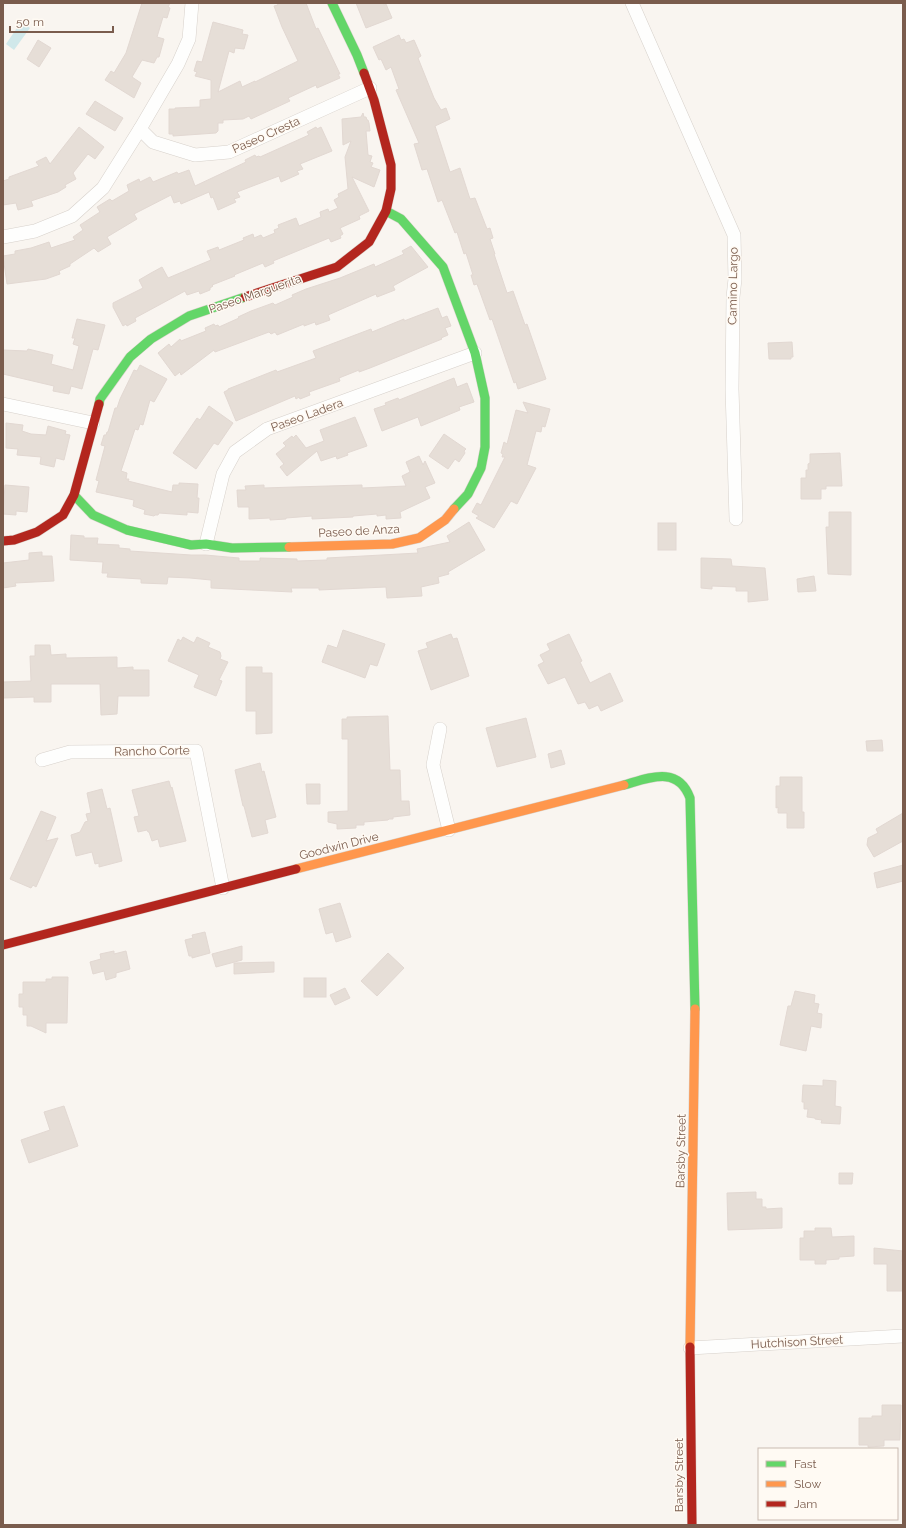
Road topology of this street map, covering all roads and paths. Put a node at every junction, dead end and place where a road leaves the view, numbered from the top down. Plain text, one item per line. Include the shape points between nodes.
1 (192, 3) edge
2 (332, 3) edge
3 (632, 3) edge
4 (370, 88) junction
5 (140, 129) junction
6 (386, 211) junction
7 (3, 237) edge
8 (475, 352) junction
9 (3, 404) edge
10 (93, 423) junction
11 (74, 495) junction
12 (736, 519) dead end
13 (3, 541) edge
14 (206, 544) junction
15 (440, 729) dead end
16 (42, 760) dead end
17 (679, 782) joint
18 (449, 830) junction
19 (223, 888) junction
20 (3, 945) edge
21 (903, 1336) edge
22 (690, 1348) junction
23 (692, 1525) edge

1 - 5 street via 189,39 178,64
2 - 4 street, Paseo Marguerita
3 - 12 street, Camino Largo via 734,235 732,389
4 - 5 street, Paseo Cresta via 229,152 195,155 153,142
4 - 6 street, Paseo Marguerita via 391,165 391,189
5 - 7 street via 103,188 72,216 35,231
6 - 8 street, Paseo de Anza via 401,219 443,267
6 - 10 street, Paseo Marguerita via 369,242 336,267 189,316 151,339 130,357 100,398
8 - 14 street, Paseo Ladera via 267,429 254,438 235,452 223,474
8 - 14 street, Paseo de Anza via 485,398 485,447 481,468 468,494 445,520 420,538 392,544 232,548
9 - 10 street
10 - 11 street, Paseo Marguerita
11 - 13 street, Paseo Marguerita via 63,515 37,532
11 - 14 street, Paseo de Anza via 93,515 123,528 192,545
15 - 18 street via 433,765
16 - 19 street, Rancho Corte via 70,752 196,751
17 - 18 street, Goodwin Drive via 670,776 657,776
17 - 22 street, Barsby Street via 688,789 690,798 694,989
18 - 19 street, Goodwin Drive
19 - 20 street, Goodwin Drive
21 - 22 street, Hutchison Street
22 - 23 street, Barsby Street

